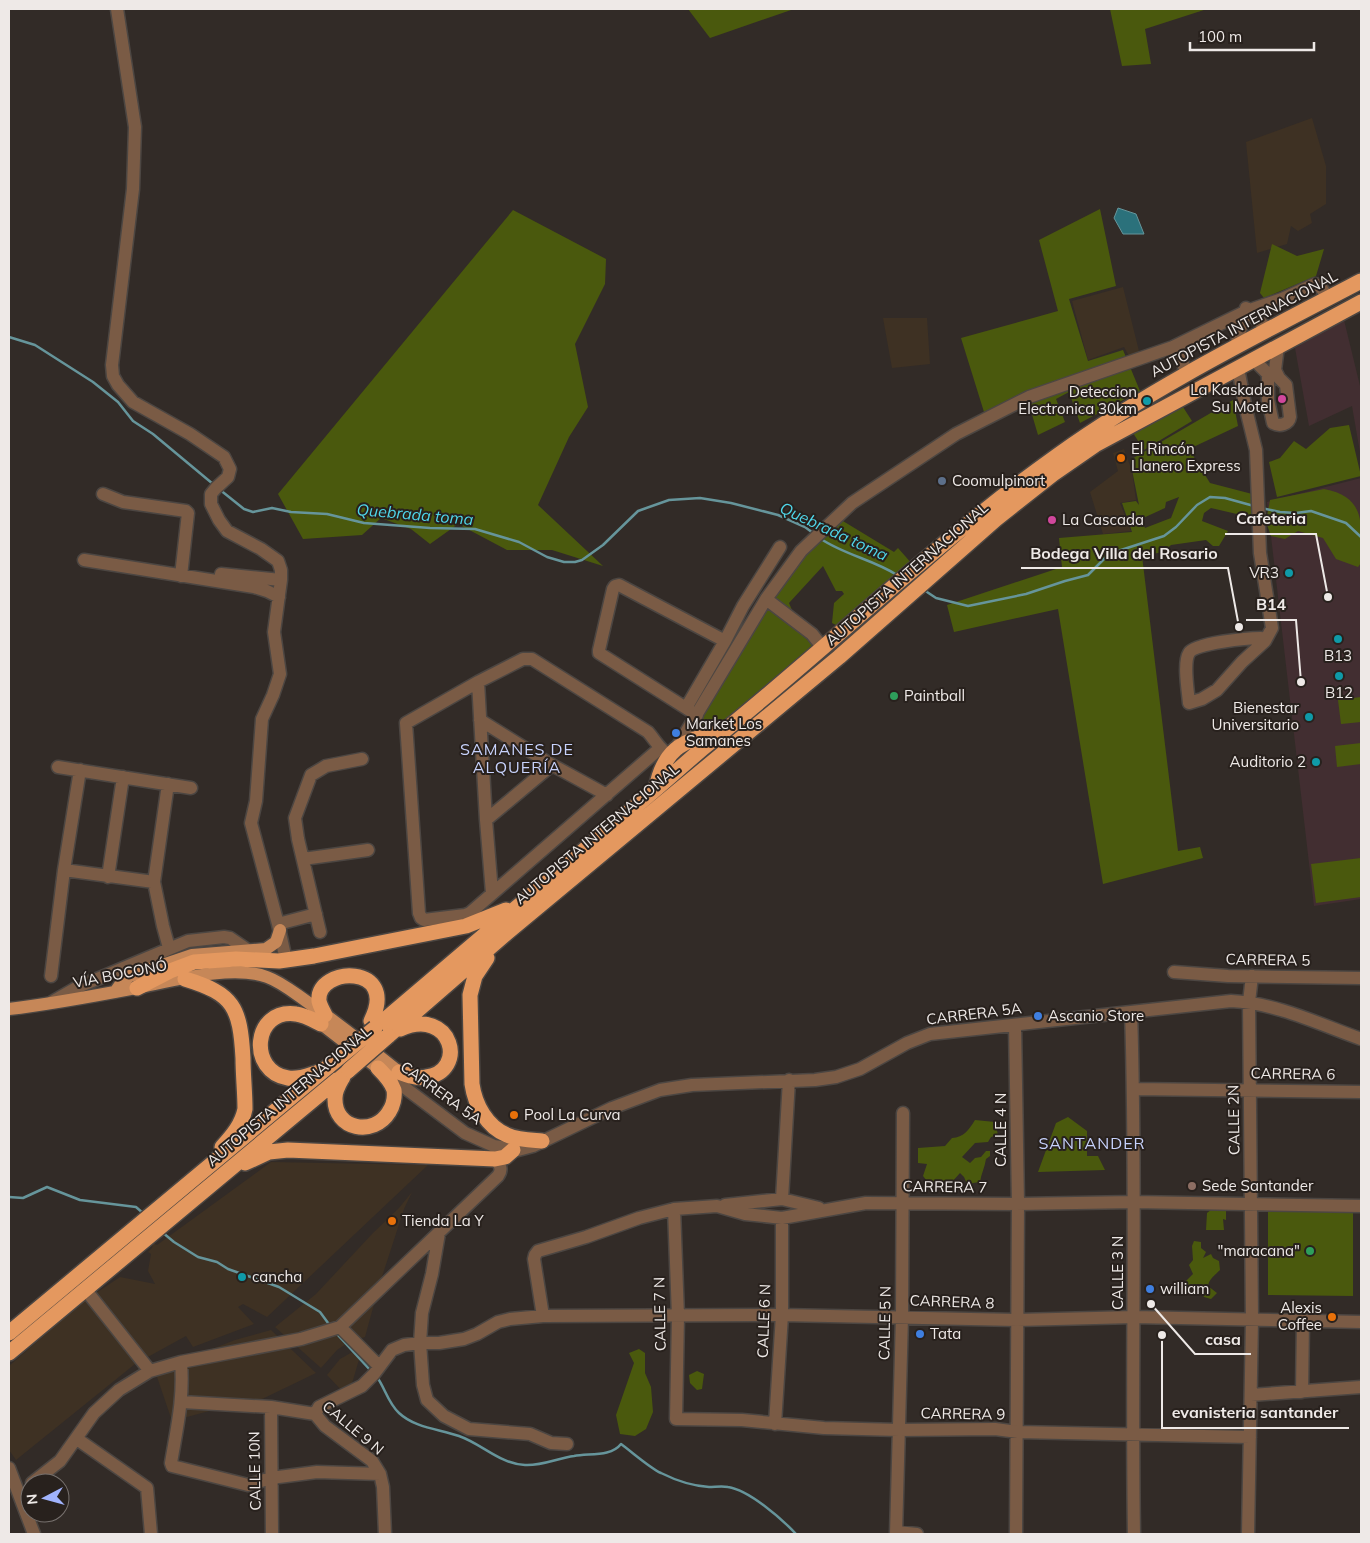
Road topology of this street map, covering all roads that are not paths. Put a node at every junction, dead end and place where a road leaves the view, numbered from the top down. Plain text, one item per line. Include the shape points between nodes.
1 (117, 9) edge
2 (1361, 281) edge
3 (1328, 298) junction
4 (1361, 302) edge
5 (1246, 308) junction
6 (1268, 329) junction
7 (1236, 346) junction
8 (1278, 346) junction
9 (1174, 347) junction
10 (1254, 359) junction
11 (1238, 368) junction
12 (1188, 373) junction
13 (103, 494) dead end
14 (780, 547) dead end
15 (84, 560) dead end
16 (178, 573) junction
17 (223, 578) junction
18 (281, 580) junction
19 (279, 597) junction
20 (766, 599) junction
21 (725, 641) junction
22 (1265, 641) junction
23 (823, 648) junction
24 (478, 682) junction
25 (691, 711) junction
26 (480, 720) junction
27 (722, 732) junction
28 (669, 750) junction
29 (362, 759) dead end
30 (552, 765) junction
31 (58, 767) dead end
32 (80, 770) junction
33 (123, 777) junction
34 (168, 784) junction
35 (190, 788) dead end
36 (656, 789) junction
37 (607, 795) junction
38 (486, 820) junction
39 (368, 850) dead end
40 (303, 859) junction
41 (64, 870) junction
42 (108, 877) junction
43 (154, 882) junction
44 (492, 893) junction
45 (527, 899) junction
46 (279, 927) junction
47 (509, 931) junction
48 (196, 939) junction
49 (169, 948) junction
50 (249, 951) junction
51 (198, 954) junction
52 (286, 960) junction
53 (1174, 972) dead end
54 (51, 976) dead end
55 (1252, 976) junction
56 (1361, 978) edge
57 (184, 979) junction
58 (137, 988) junction
59 (115, 992) junction
60 (1250, 1002) junction
61 (48, 1004) junction
62 (9, 1009) edge
63 (1131, 1012) junction
64 (323, 1020) junction
65 (373, 1025) junction
66 (1015, 1025) junction
67 (390, 1034) junction
68 (1361, 1039) edge
69 (327, 1068) junction
70 (378, 1068) junction
71 (347, 1072) junction
72 (399, 1072) junction
73 (789, 1080) junction
74 (1134, 1089) junction
75 (1249, 1090) junction
76 (1361, 1092) edge
77 (903, 1112) dead end
78 (542, 1142) junction
79 (512, 1150) junction
80 (495, 1159) junction
81 (220, 1177) junction
82 (192, 1181) junction
83 (782, 1199) junction
84 (901, 1202) junction
85 (1134, 1202) junction
86 (1252, 1203) junction
87 (1018, 1204) junction
88 (717, 1206) junction
89 (1361, 1206) edge
90 (674, 1209) junction
91 (824, 1210) junction
92 (782, 1218) junction
93 (439, 1233) junction
94 (85, 1289) junction
95 (782, 1315) junction
96 (543, 1316) junction
97 (678, 1316) junction
98 (902, 1317) junction
99 (1134, 1318) junction
100 (1017, 1320) junction
101 (1252, 1320) junction
102 (1302, 1320) junction
103 (1361, 1322) edge
104 (340, 1327) junction
105 (9, 1333) edge
106 (420, 1342) junction
107 (9, 1353) edge
108 (181, 1362) junction
109 (379, 1366) junction
110 (150, 1371) junction
111 (1361, 1387) edge
112 (1302, 1392) junction
113 (1251, 1395) junction
114 (182, 1402) junction
115 (271, 1407) junction
116 (315, 1414) junction
117 (676, 1419) joint
118 (775, 1424) junction
119 (899, 1430) junction
120 (1018, 1432) junction
121 (1132, 1435) junction
122 (1250, 1437) junction
123 (77, 1439) junction
124 (567, 1444) dead end
125 (9, 1468) edge
126 (45, 1473) edge
127 (380, 1474) junction
128 (272, 1478) junction
129 (14, 1495) edge
130 (896, 1533) edge
131 (34, 1534) edge
132 (151, 1534) edge
133 (272, 1534) edge
134 (385, 1534) edge
135 (917, 1534) edge
136 (1016, 1534) edge
137 (1134, 1534) edge
138 (1248, 1534) edge

1 - 18 street via 135,127 133,189 113,376 133,402 224,457 230,469 228,477 211,494 211,504 226,531 278,561
2 - 3 highway, AUTOPISTA INTERNACIONAL
3 - 5 street via 1315,284 1282,299
3 - 6 highway, AUTOPISTA INTERNACIONAL
4 - 8 highway, AUTOPISTA INTERNACIONAL
5 - 6 street
5 - 7 street
5 - 9 street
6 - 7 highway, AUTOPISTA INTERNACIONAL
7 - 12 highway, AUTOPISTA INTERNACIONAL
8 - 10 highway, AUTOPISTA INTERNACIONAL
8 - 10 street via 1274,380
9 - 12 street
9 - 20 street via 1029,397 956,434 852,503 801,551
10 - 11 highway, AUTOPISTA INTERNACIONAL
11 - 22 street via 1256,450 1260,553 1272,622
11 - 47 highway, AUTOPISTA INTERNACIONAL via 1095,445 1032,490 838,657
12 - 23 highway, AUTOPISTA INTERNACIONAL via 1041,467
13 - 16 street via 124,502 186,511 189,516
14 - 21 street
15 - 16 street
16 - 17 street
17 - 18 street
17 - 19 street
18 - 19 street
19 - 46 street via 274,632 280,674 262,719 256,802 251,823
20 - 23 street via 812,634
20 - 25 street
21 - 25 street
21 - 25 street via 619,585 613,589 599,653
22 - 22 street via 1217,690 1202,700 1189,703 1187,662 1192,650 1252,638
23 - 27 highway, AUTOPISTA INTERNACIONAL
24 - 26 street
24 - 28 street via 523,659 532,659 648,732
24 - 44 street via 406,723 419,913 424,920 465,915
25 - 28 street
26 - 30 street
26 - 38 street
27 - 28 highway via 695,738
27 - 36 highway, AUTOPISTA INTERNACIONAL
28 - 36 highway
28 - 37 street
29 - 40 street via 326,766 311,775 295,818
30 - 37 street
30 - 38 street
31 - 32 street
32 - 33 street
32 - 41 street
33 - 34 street
33 - 42 street
34 - 35 street
34 - 43 street
36 - 45 highway, AUTOPISTA INTERNACIONAL
37 - 44 street
38 - 44 street
39 - 40 street
40 - 46 street via 318,923
41 - 42 street
41 - 54 street
42 - 43 street
43 - 49 street
45 - 52 highway via 466,926
45 - 65 highway, AUTOPISTA INTERNACIONAL
46 - 50 main road via 277,940 272,946
46 - 52 street
47 - 67 highway, AUTOPISTA INTERNACIONAL
47 - 78 highway via 480,967 472,984 473,1093 480,1110 500,1131 517,1139
48 - 49 street
48 - 50 street via 230,938
48 - 51 street
49 - 61 street via 78,987
50 - 51 main road
51 - 59 main road via 130,976
52 - 58 highway via 201,961 170,971
53 - 55 street, CARRERA 5
55 - 56 street, CARRERA 5
55 - 60 street, CALLE 2N
57 - 58 main road, VÍA BOCONÓ
57 - 64 main road, VÍA BOCONÓ via 238,973 263,982
57 - 82 highway via 217,992 230,1003 238,1016 245,1103 244,1115 237,1129
58 - 59 main road, VÍA BOCONÓ
59 - 61 main road, VÍA BOCONÓ
60 - 63 street, CARRERA 5A
60 - 68 street, CARRERA 5A
60 - 75 street, CALLE 2N
61 - 62 main road, VÍA BOCONÓ
63 - 66 street, CARRERA 5A
63 - 74 street, CALLE 3 N
64 - 65 highway via 319,1001 323,986 338,978 356,976 369,981 377,991 378,1004
64 - 69 highway via 297,1014 279,1016 266,1025 260,1046 267,1065 285,1078 301,1077
64 - 70 main road, VÍA BOCONÓ
64 - 72 main road, VÍA BOCONÓ
65 - 69 highway, AUTOPISTA INTERNACIONAL, bridge
66 - 73 street, CARRERA 5A via 930,1034 852,1072 836,1077
66 - 87 street, CALLE 4 N
67 - 71 highway, AUTOPISTA INTERNACIONAL, bridge
67 - 72 highway via 410,1025 428,1024 441,1031 450,1045 448,1062 434,1075 420,1078
69 - 82 highway, AUTOPISTA INTERNACIONAL
70 - 71 highway via 393,1088 394,1098 387,1115 370,1127 350,1125 337,1111 335,1095
70 - 79 street, CARRERA 5A via 465,1133
71 - 81 highway, AUTOPISTA INTERNACIONAL
72 - 78 street, CARRERA 5A via 483,1137 509,1144
73 - 78 street, CARRERA 5A via 692,1085 660,1090
73 - 83 street
74 - 75 street, CARRERA 6
74 - 85 street, CALLE 3 N
75 - 76 street, CARRERA 6
75 - 86 street, CALLE 2N
77 - 84 street, CALLE 5 N
78 - 79 street, CARRERA 5A
79 - 80 highway via 505,1157
80 - 81 highway via 278,1151 256,1157
80 - 93 street via 501,1168 498,1176
81 - 94 highway, AUTOPISTA INTERNACIONAL
82 - 105 highway, AUTOPISTA INTERNACIONAL
83 - 88 street
83 - 91 street
84 - 87 street, CARRERA 7
84 - 91 street, CARRERA 7 via 866,1203
84 - 98 street, CALLE 5 N
85 - 86 street, CARRERA 7
85 - 87 street, CARRERA 7
85 - 99 street, CALLE 3 N
86 - 89 street, CARRERA 7
86 - 101 street, CALLE 2N
87 - 100 street, CALLE 4 N
88 - 90 street, CARRERA 7
88 - 92 street, CARRERA 7 via 745,1214
90 - 96 street, CARRERA 7 via 538,1251 534,1259
90 - 97 street, CALLE 7 N
91 - 92 street, CARRERA 7
92 - 95 street, CALLE 6 N
93 - 104 street
93 - 106 street via 422,1313
94 - 107 highway, AUTOPISTA INTERNACIONAL
94 - 110 street
95 - 97 street, CARRERA 8
95 - 98 street, CARRERA 8
95 - 118 street, CALLE 6 N
96 - 97 street, CARRERA 8
96 - 106 street, CARRERA 8 via 498,1322 464,1339
97 - 117 street, CALLE 7 N
98 - 100 street, CARRERA 8
98 - 119 street, CALLE 5 N
99 - 100 street, CARRERA 8
99 - 101 street, CARRERA 8
99 - 121 street, CALLE 3 N
100 - 120 street, CALLE 4 N
101 - 102 street, CARRERA 8
101 - 113 street, CALLE 2N
102 - 103 street, CARRERA 8
102 - 112 street
104 - 108 street via 301,1339
104 - 109 street
106 - 109 street, CARRERA 8 via 392,1350
106 - 124 street via 427,1400 444,1416 469,1429 530,1434 551,1443
108 - 110 street
108 - 114 street
109 - 116 street, CARRERA 8 via 362,1386 320,1407
110 - 123 street via 119,1390 94,1413
111 - 112 street
112 - 113 street
113 - 122 street, CALLE 2N
114 - 115 street, CALLE 9 N
114 - 128 street via 172,1466 248,1485
115 - 116 street, CALLE 9 N
115 - 128 street, CALLE 10N
116 - 127 street, CALLE 9 N via 325,1426 372,1461
117 - 118 street, CARRERA 9
118 - 119 street, CARRERA 9
119 - 120 street, CARRERA 9 via 995,1429
119 - 130 street, CALLE 5 N
120 - 121 street, CARRERA 9
120 - 136 street, CALLE 4 N
121 - 122 street, CARRERA 9
121 - 137 street, CALLE 3 N
122 - 138 street, CALLE 2N
123 - 126 street via 60,1461
123 - 132 street via 146,1488
125 - 129 street
127 - 128 street via 317,1472
127 - 134 street, CALLE 9 N
128 - 133 street, CALLE 10N
129 - 131 street
130 - 135 street

